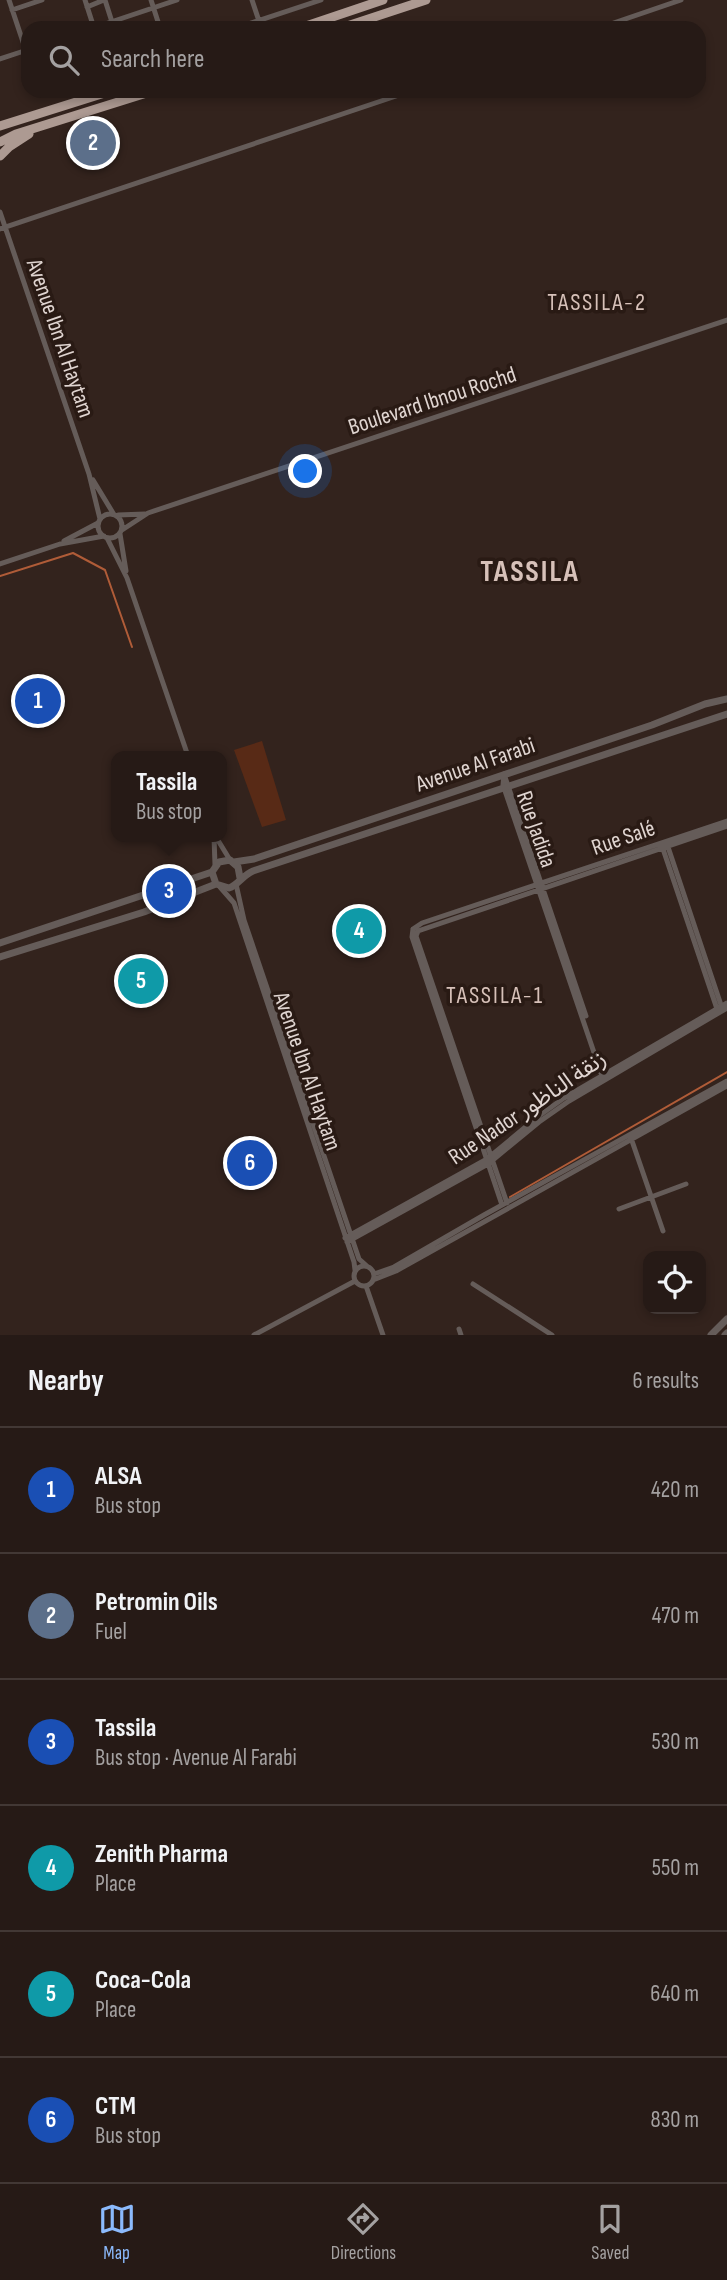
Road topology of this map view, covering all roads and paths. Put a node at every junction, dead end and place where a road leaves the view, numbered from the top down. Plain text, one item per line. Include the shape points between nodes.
1 (9, 0) edge
2 (42, 0) edge
3 (85, 0) edge
4 (104, 0) edge
5 (151, 0) edge
6 (177, 0) edge
7 (252, 0) edge
8 (321, 0) edge
9 (383, 0) edge
10 (426, 0) edge
11 (681, 0) edge
12 (302, 3) edge
13 (87, 7) junction
14 (154, 8) junction
15 (12, 10) junction
16 (259, 20) junction
17 (91, 21) edge
18 (112, 21) edge
19 (115, 21) edge
20 (158, 21) edge
21 (256, 21) edge
22 (321, 21) edge
23 (362, 21) edge
24 (620, 21) edge
25 (21, 35) edge
26 (21, 53) edge
27 (1, 58) edge
28 (88, 98) edge
29 (131, 98) edge
30 (390, 98) edge
31 (3, 124) edge
32 (38, 128) junction
33 (0, 142) edge
34 (0, 156) edge
35 (0, 212) edge
36 (3, 229) edge
37 (727, 320) edge
38 (89, 474) junction
39 (148, 513) junction
40 (116, 514) junction
41 (99, 521) junction
42 (121, 532) junction
43 (106, 537) junction
44 (60, 544) junction
45 (0, 564) edge
46 (127, 578) junction
47 (727, 699) edge
48 (727, 714) edge
49 (186, 751) edge
50 (504, 774) junction
51 (507, 787) junction
52 (727, 824) edge
53 (215, 842) edge
54 (219, 842) edge
55 (664, 844) junction
56 (232, 861) junction
57 (214, 869) junction
58 (238, 881) junction
59 (218, 886) junction
60 (540, 886) junction
61 (0, 943) edge
62 (0, 957) edge
63 (722, 1008) edge
64 (604, 1078) junction
65 (727, 1084) edge
66 (312, 1128) junction
67 (630, 1137) junction
68 (490, 1160) junction
69 (686, 1184) dead end
70 (651, 1197) junction
71 (505, 1206) junction
72 (619, 1209) dead end
73 (663, 1231) dead end
74 (349, 1238) junction
75 (368, 1266) junction
76 (355, 1270) junction
77 (373, 1277) junction
78 (355, 1280) junction
79 (473, 1284) dead end
80 (366, 1286) junction
81 (727, 1319) edge
82 (259, 1334) edge
83 (383, 1335) edge
84 (552, 1335) edge
85 (711, 1335) edge

1 - 15 street
2 - 15 street
3 - 13 street
4 - 13 street
4 - 18 street
5 - 14 street
6 - 14 street
7 - 16 street
8 - 12 street
9 - 22 highway
10 - 23 highway
11 - 24 street
12 - 16 street
13 - 17 street
14 - 19 street
14 - 20 street
15 - 25 street
16 - 21 street
26 - 27 street
28 - 31 highway
29 - 32 highway
30 - 36 street
32 - 33 highway
32 - 34 highway
35 - 36 street, Avenue Ibn Al Haytam
36 - 38 street, Avenue Ibn Al Haytam
37 - 39 street, Boulevard Ibnou Rochd
38 - 40 street, Avenue Ibn Al Haytam
38 - 41 street, Avenue Ibn Al Haytam
39 - 40 street, Boulevard Ibnou Rochd
39 - 42 street, Boulevard Ibnou Rochd
40 - 41 street via 106,514
40 - 42 street via 122,522
41 - 43 street via 99,531
41 - 44 street
42 - 43 street
42 - 46 street
43 - 44 street
43 - 46 street
44 - 45 street
46 - 49 street
47 - 50 street, Avenue Al Farabi
48 - 51 street, Avenue Al Farabi
50 - 51 street, Rue Jadida
50 - 56 street, Avenue Al Farabi via 247,861
51 - 58 street, Avenue Al Farabi via 261,869
51 - 60 street, Rue Jadida
52 - 55 street, Rue Salé
53 - 57 street
54 - 56 street
55 - 60 street, Rue Salé
55 - 63 street
56 - 57 street via 222,860
56 - 58 street via 239,868
57 - 59 street
57 - 61 street
58 - 59 street via 229,888
58 - 66 street, Avenue Ibn Al Haytam via 244,920
59 - 62 street
59 - 66 street, Avenue Ibn Al Haytam via 234,903
60 - 64 street, Rue Jadida
60 - 68 street, Rue Salé via 422,923 412,937
63 - 64 street, Rue Nador زنقة الناظور
64 - 68 street, Rue Nador زنقة الناظور via 553,1105
65 - 67 street
66 - 74 street, Avenue Ibn Al Haytam
67 - 70 street
67 - 71 street
68 - 71 street
68 - 74 street, Rue Nador زنقة الناظور
69 - 70 street
70 - 72 street
70 - 73 street
71 - 77 street
74 - 75 street, Avenue Ibn Al Haytam via 359,1260
74 - 76 street, Avenue Ibn Al Haytam
75 - 76 street
75 - 77 street
76 - 78 street
77 - 80 street
78 - 80 street
78 - 82 street
79 - 84 street
80 - 83 street
81 - 85 street

